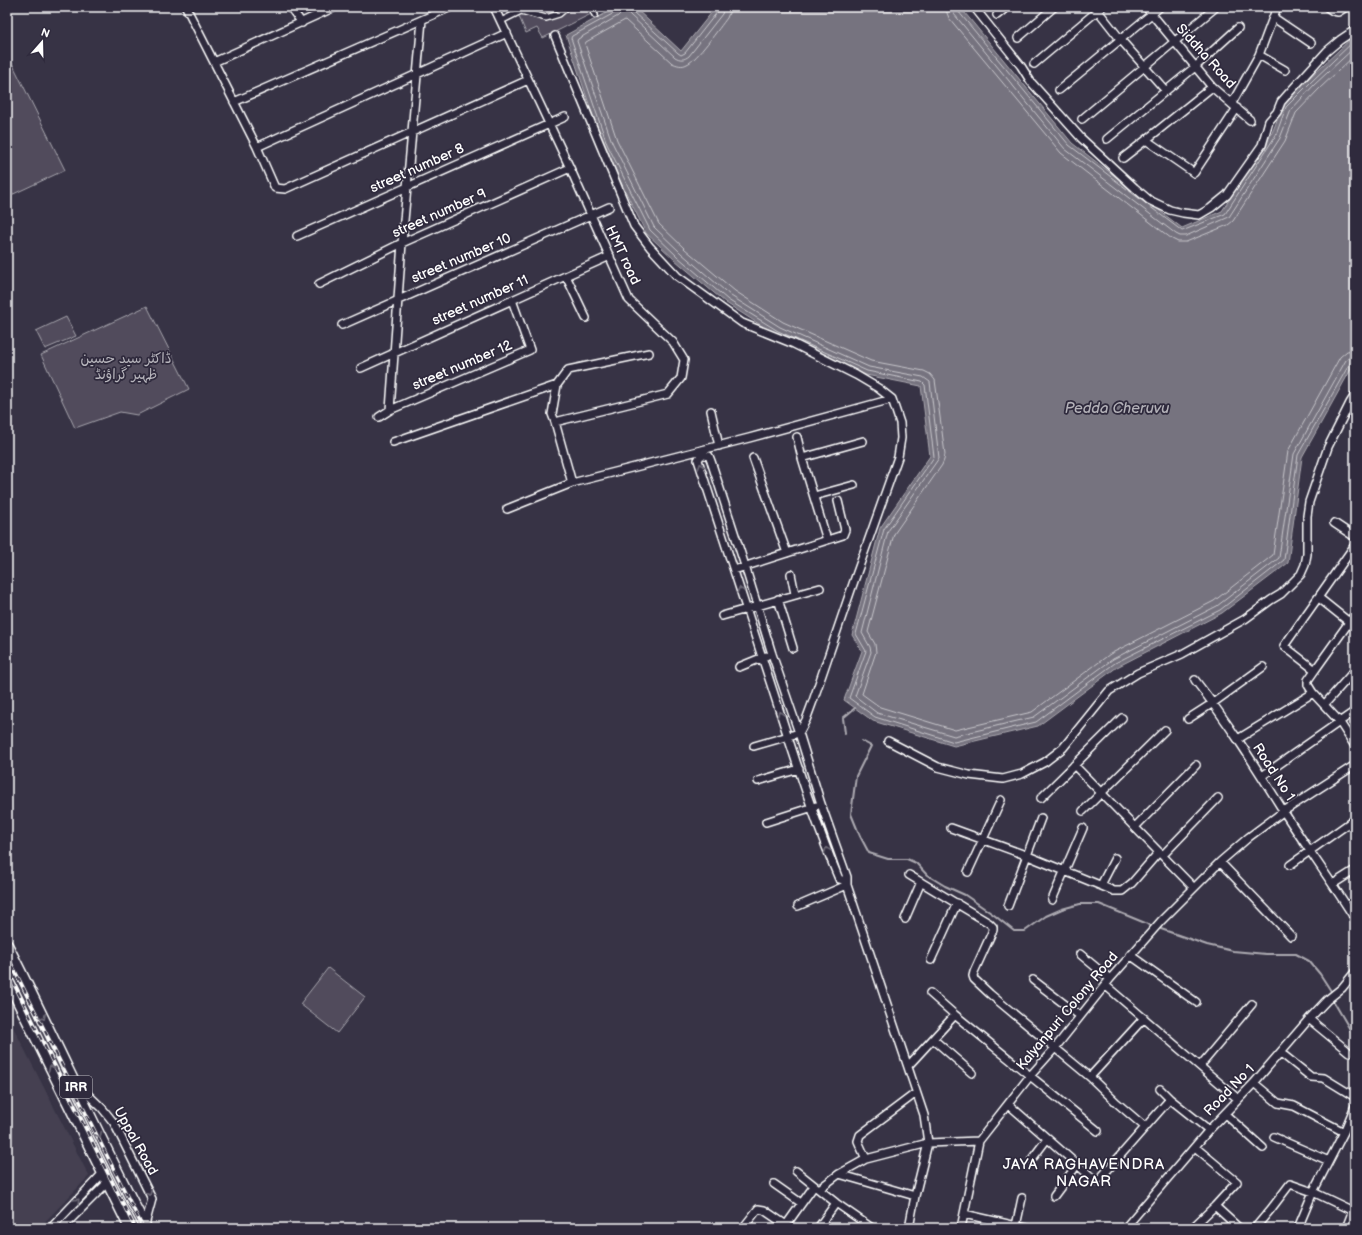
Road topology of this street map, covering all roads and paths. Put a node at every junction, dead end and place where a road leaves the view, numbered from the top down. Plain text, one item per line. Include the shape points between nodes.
1 (186, 7) edge
2 (290, 7) edge
3 (335, 7) edge
4 (450, 7) edge
5 (494, 7) edge
6 (568, 7) edge
7 (591, 7) edge
8 (974, 7) edge
9 (1007, 7) edge
10 (1054, 7) edge
11 (1146, 7) edge
12 (1160, 7) edge
13 (1216, 7) edge
14 (1277, 7) edge
15 (1327, 7) edge
16 (1346, 7) edge
17 (1098, 8) edge
18 (522, 9) edge
19 (1152, 14) junction
20 (595, 15) dead end
21 (997, 15) dead end
22 (1274, 18) junction
23 (422, 20) junction
24 (501, 20) junction
25 (302, 23) junction
26 (1238, 28) dead end
27 (1355, 30) edge
28 (507, 33) junction
29 (555, 36) dead end
30 (1018, 38) dead end
31 (1121, 40) junction
32 (1175, 43) junction
33 (1311, 43) dead end
34 (1259, 55) junction
35 (214, 62) junction
36 (1034, 64) dead end
37 (1146, 67) junction
38 (1195, 67) junction
39 (1286, 70) dead end
40 (418, 73) junction
41 (528, 80) junction
42 (1212, 87) junction
43 (1060, 90) dead end
44 (1166, 91) junction
45 (234, 102) junction
46 (1234, 105) junction
47 (565, 117) dead end
48 (1082, 119) dead end
49 (1250, 120) dead end
50 (548, 124) junction
51 (411, 132) junction
52 (1107, 139) dead end
53 (1146, 140) junction
54 (257, 147) junction
55 (1123, 158) dead end
56 (570, 168) junction
57 (408, 187) junction
58 (609, 207) dead end
59 (591, 216) junction
60 (297, 236) dead end
61 (402, 243) junction
62 (610, 256) junction
63 (566, 276) junction
64 (319, 284) dead end
65 (399, 299) junction
66 (512, 300) junction
67 (586, 318) dead end
68 (342, 325) dead end
69 (649, 352) dead end
70 (394, 353) junction
71 (361, 368) dead end
72 (557, 385) junction
73 (1355, 395) edge
74 (892, 399) junction
75 (390, 410) junction
76 (711, 411) dead end
77 (379, 417) dead end
78 (555, 422) junction
79 (797, 436) dead end
80 (863, 441) dead end
81 (393, 442) dead end
82 (719, 446) junction
83 (753, 458) dead end
84 (802, 458) junction
85 (572, 483) junction
86 (854, 485) dead end
87 (721, 493) junction
88 (710, 496) junction
89 (814, 496) junction
90 (838, 501) dead end
91 (507, 509) dead end
92 (1334, 523) dead end
93 (1355, 537) edge
94 (827, 540) junction
95 (1355, 545) edge
96 (787, 553) junction
97 (745, 566) junction
98 (734, 570) junction
99 (791, 574) dead end
100 (820, 588) dead end
101 (795, 594) junction
102 (1319, 598) junction
103 (778, 599) junction
104 (756, 605) junction
105 (746, 609) junction
106 (1355, 614) edge
107 (722, 616) dead end
108 (1349, 622) junction
109 (793, 648) dead end
110 (772, 654) junction
111 (762, 658) junction
112 (739, 667) dead end
113 (1262, 667) dead end
114 (1315, 670) junction
115 (1355, 670) edge
116 (1195, 680) dead end
117 (1313, 692) junction
118 (1213, 703) junction
119 (1324, 705) junction
120 (1355, 711) edge
121 (1122, 718) dead end
122 (1188, 719) dead end
123 (1339, 721) junction
124 (1165, 730) dead end
125 (798, 733) junction
126 (788, 735) junction
127 (1238, 739) junction
128 (888, 741) dead end
129 (754, 746) dead end
130 (1355, 746) edge
131 (1074, 765) junction
132 (1196, 765) dead end
133 (1355, 766) edge
134 (799, 769) junction
135 (1262, 776) junction
136 (758, 781) dead end
137 (1101, 793) junction
138 (1041, 798) dead end
139 (1218, 798) dead end
140 (1001, 800) dead end
141 (821, 804) junction
142 (812, 808) junction
143 (1083, 811) dead end
144 (1284, 811) junction
145 (1041, 818) dead end
146 (1355, 819) edge
147 (766, 822) dead end
148 (1135, 827) junction
149 (950, 828) dead end
150 (1083, 828) dead end
151 (983, 839) junction
152 (1310, 851) junction
153 (1161, 853) junction
154 (1028, 856) junction
155 (1115, 858) dead end
156 (1220, 862) junction
157 (1290, 865) dead end
158 (1355, 870) edge
159 (1065, 871) junction
160 (968, 872) dead end
161 (909, 875) dead end
162 (921, 882) junction
163 (847, 883) junction
164 (1333, 884) junction
165 (1100, 885) junction
166 (1194, 888) junction
167 (1052, 900) dead end
168 (957, 903) junction
169 (798, 906) dead end
170 (1008, 906) dead end
171 (905, 919) dead end
172 (1355, 919) edge
173 (1291, 936) dead end
174 (7, 945) edge
175 (1080, 954) dead end
176 (1130, 956) junction
177 (931, 960) dead end
178 (1355, 972) edge
179 (7, 980) edge
180 (1033, 980) dead end
181 (1108, 982) junction
182 (32, 993) junction
183 (930, 994) dead end
184 (16, 998) junction
185 (1196, 1002) dead end
186 (1252, 1004) dead end
187 (955, 1015) junction
188 (1080, 1016) junction
189 (1144, 1018) junction
190 (1309, 1019) junction
191 (933, 1039) junction
192 (1055, 1048) junction
193 (1349, 1052) dead end
194 (1281, 1053) junction
195 (908, 1066) junction
196 (1200, 1066) junction
197 (972, 1073) dead end
198 (1030, 1076) junction
199 (1090, 1077) junction
200 (74, 1081) junction
201 (1254, 1083) junction
202 (1160, 1090) dead end
203 (916, 1093) junction
204 (1355, 1097) edge
205 (1170, 1099) junction
206 (1238, 1099) junction
207 (1008, 1104) junction
208 (1355, 1106) edge
209 (1225, 1114) junction
210 (1145, 1127) junction
211 (1209, 1130) junction
212 (1098, 1131) dead end
213 (1344, 1132) junction
214 (1274, 1137) dead end
215 (1047, 1139) junction
216 (979, 1141) junction
217 (928, 1143) junction
218 (1195, 1147) junction
219 (1263, 1148) dead end
220 (866, 1159) junction
221 (1032, 1159) dead end
222 (1329, 1161) junction
223 (1078, 1165) junction
224 (796, 1171) dead end
225 (839, 1174) junction
226 (105, 1178) junction
227 (774, 1184) dead end
228 (817, 1187) junction
229 (1313, 1192) junction
230 (915, 1196) junction
231 (1054, 1196) dead end
232 (1022, 1198) dead end
233 (801, 1203) junction
234 (836, 1203) junction
235 (1215, 1206) junction
236 (1354, 1209) edge
237 (964, 1214) junction
238 (146, 1226) edge
239 (785, 1226) edge
240 (1016, 1226) junction
241 (51, 1228) edge
242 (62, 1228) edge
243 (130, 1228) edge
244 (743, 1228) edge
245 (818, 1228) edge
246 (872, 1228) edge
247 (909, 1228) edge
248 (961, 1228) edge
249 (1026, 1228) edge
250 (1124, 1228) edge
251 (1192, 1228) edge
252 (1239, 1228) edge
253 (1255, 1228) edge
254 (1298, 1228) edge
255 (1346, 1228) edge

1 - 35 street
2 - 25 street
3 - 25 street
4 - 23 street
5 - 24 street, HMT road
6 - 18 street via 559,14 546,18
7 - 20 street
8 - 27 street via 1046,99 1081,138 1135,188 1150,200 1170,210 1199,215 1227,195 1262,144 1269,121 1281,102 1328,51
9 - 21 street
10 - 30 street
11 - 19 street, Siddha Road
12 - 19 street
13 - 32 street
14 - 22 street
15 - 16 street via 1338,12
17 - 31 street
17 - 36 street
18 - 24 street
19 - 31 street
19 - 32 street, Siddha Road
22 - 33 street
22 - 34 street
23 - 40 street
23 - 45 street
24 - 28 street, HMT road
25 - 35 street
26 - 38 street
28 - 40 street
28 - 41 street, HMT road
29 - 74 street via 634,226 650,247 677,276 742,323 794,344 856,375
31 - 37 street
31 - 43 street
32 - 37 street
32 - 38 street, Siddha Road
34 - 39 street
34 - 46 street
35 - 45 street
37 - 44 street
37 - 48 street
38 - 42 street, Siddha Road
38 - 44 street
40 - 51 street
40 - 54 street
41 - 50 street, HMT road
41 - 51 street
42 - 46 street, Siddha Road
42 - 53 street
44 - 52 street
45 - 54 street
46 - 49 street, Siddha Road
46 - 53 street via 1194,173
47 - 50 street, street number 8
50 - 56 street, HMT road
50 - 57 street, street number 8
51 - 54 street via 284,189 275,188
51 - 57 street
53 - 55 street
56 - 59 street, HMT road
56 - 61 street, street number 9
57 - 60 street, street number 8
57 - 61 street
58 - 59 street, street number 10
59 - 62 street, HMT road
59 - 65 street, street number 10
61 - 64 street, street number 9
61 - 65 street
62 - 63 street, street number 11
62 - 78 street, HMT road via 629,300 673,342 684,360 681,378 668,394
63 - 66 street, street number 11
63 - 67 street
65 - 68 street, street number 10
65 - 70 street
66 - 70 street, street number 11
66 - 75 street, street number 12 via 530,350
69 - 72 street via 568,370
70 - 71 street, street number 11
70 - 75 street
72 - 78 street via 552,414
72 - 81 street
73 - 128 street via 1328,447 1309,502 1305,565 1301,574 1281,594 1232,627 1119,684 1109,691 1064,748 1022,774 1003,779 968,775 938,767
74 - 82 street
74 - 125 street via 900,423 898,457 814,701
75 - 77 street, street number 12
76 - 82 street
78 - 85 street
79 - 84 street
80 - 84 street
82 - 85 street
83 - 96 street
84 - 89 street
85 - 91 street
86 - 89 street
87 - 88 street
88 -> 87 street via 698,460 701,455 709,456
87 - 97 street
88 - 98 street
89 - 94 street
90 - 94 street via 846,530 843,535
92 - 93 street
94 - 96 street
95 - 102 street
96 - 97 street
97 - 98 street
97 - 104 street
105 -> 98 street
99 - 101 street
100 - 101 street
101 - 103 street
102 - 108 street
102 - 114 street via 1284,646
103 - 104 street
103 - 109 street
104 - 105 street
104 - 110 street
105 - 107 street
105 - 111 street
106 - 108 street
108 - 114 street
110 - 111 street
110 - 125 street
111 - 112 street
126 -> 111 street
113 - 118 street
114 - 117 street via 1308,680
115 - 119 street
116 - 118 street, Road No 1
117 - 119 street
117 - 127 street
118 - 122 street
118 - 127 street, Road No 1
119 - 123 street
120 - 123 street
121 - 131 street
123 - 130 street
123 - 135 street
124 - 137 street
125 - 126 street
125 - 141 street
126 - 129 street
126 - 134 street
127 - 135 street, Road No 1
131 - 137 street
131 - 138 street
132 - 148 street
133 - 144 street, Kalyanpuri Colony Road
134 - 136 street
134 - 142 street
135 - 144 street, Road No 1
137 - 143 street
137 - 148 street
139 - 153 street
140 - 151 street
141 - 142 street
141 - 163 street
142 - 147 street
163 -> 142 street via 839,879
144 - 152 street, Road No 1
144 - 156 street, Kalyanpuri Colony Road
145 - 154 street
146 - 152 street
148 - 153 street
149 - 151 street
150 - 159 street
151 - 154 street
151 - 160 street
152 - 157 street
152 - 164 street, Road No 1
153 - 165 street via 1122,891 1114,891
153 - 166 street
154 - 159 street
154 - 170 street
155 - 165 street
156 - 166 street, Kalyanpuri Colony Road
156 - 173 street
158 - 164 street
159 - 165 street
159 - 167 street
161 - 162 street
162 - 168 street
162 - 171 street
163 - 169 street
163 - 195 street
164 - 172 street, Road No 1
166 - 176 street, Kalyanpuri Colony Road
168 - 177 street
168 - 192 street via 993,927 974,972 974,979
174 - 182 main road, IRR
175 - 181 street
176 - 181 street, Kalyanpuri Colony Road
176 - 185 street
178 - 190 street, Road No 1
179 - 184 main road, IRR
180 - 188 street
181 - 188 street, Kalyanpuri Colony Road
181 - 189 street
182 - 184 main road
182 -> 200 main road, IRR
183 - 187 street
226 -> 184 main road, IRR
186 - 196 street
187 - 191 street
187 - 198 street
188 - 192 street, Kalyanpuri Colony Road
189 - 196 street
189 - 199 street
190 - 193 street
190 - 194 street, Road No 1
191 - 195 street
191 - 197 street
192 - 198 street, Kalyanpuri Colony Road
192 - 199 street
194 - 201 street, Road No 1
194 - 204 street via 1311,1077 1324,1078
195 - 203 street
196 - 206 street
198 - 207 street, Kalyanpuri Colony Road
198 - 212 street
199 - 210 street
200 -> 238 main road, IRR
200 -> 238 street, Uppal Road via 114,1123 152,1199
201 - 206 street, Road No 1
201 - 213 street via 1278,1103 1294,1106
202 - 205 street
203 - 217 street via 924,1115
203 - 220 street via 860,1135 858,1141
205 - 210 street
205 - 211 street
206 - 209 street, Road No 1
207 - 215 street
207 - 216 street, Kalyanpuri Colony Road
208 - 213 street
209 - 211 street, Road No 1
209 - 219 street
210 - 223 street via 1097,1182
211 - 218 street, Road No 1
213 - 222 street
214 - 222 street
215 - 221 street
215 - 223 street
216 - 217 street
216 - 237 street
217 - 220 street
217 - 230 street
218 - 235 street via 1237,1182
218 - 250 street, Road No 1
220 - 225 street
222 - 229 street
223 - 231 street
224 - 228 street
225 - 228 street
225 - 230 street
241 -> 226 street
226 - 242 street
226 - 243 main road, IRR
227 - 233 street
228 - 233 street
228 - 234 street
229 - 236 street
229 - 253 street via 1290,1184
229 - 254 street
230 - 247 street
232 - 240 street
233 - 239 street
234 - 245 street
234 - 246 street
235 - 251 street
235 - 252 street
236 - 255 street
237 - 240 street
237 - 248 street
239 - 244 street via 764,1210 758,1209
240 - 249 street

